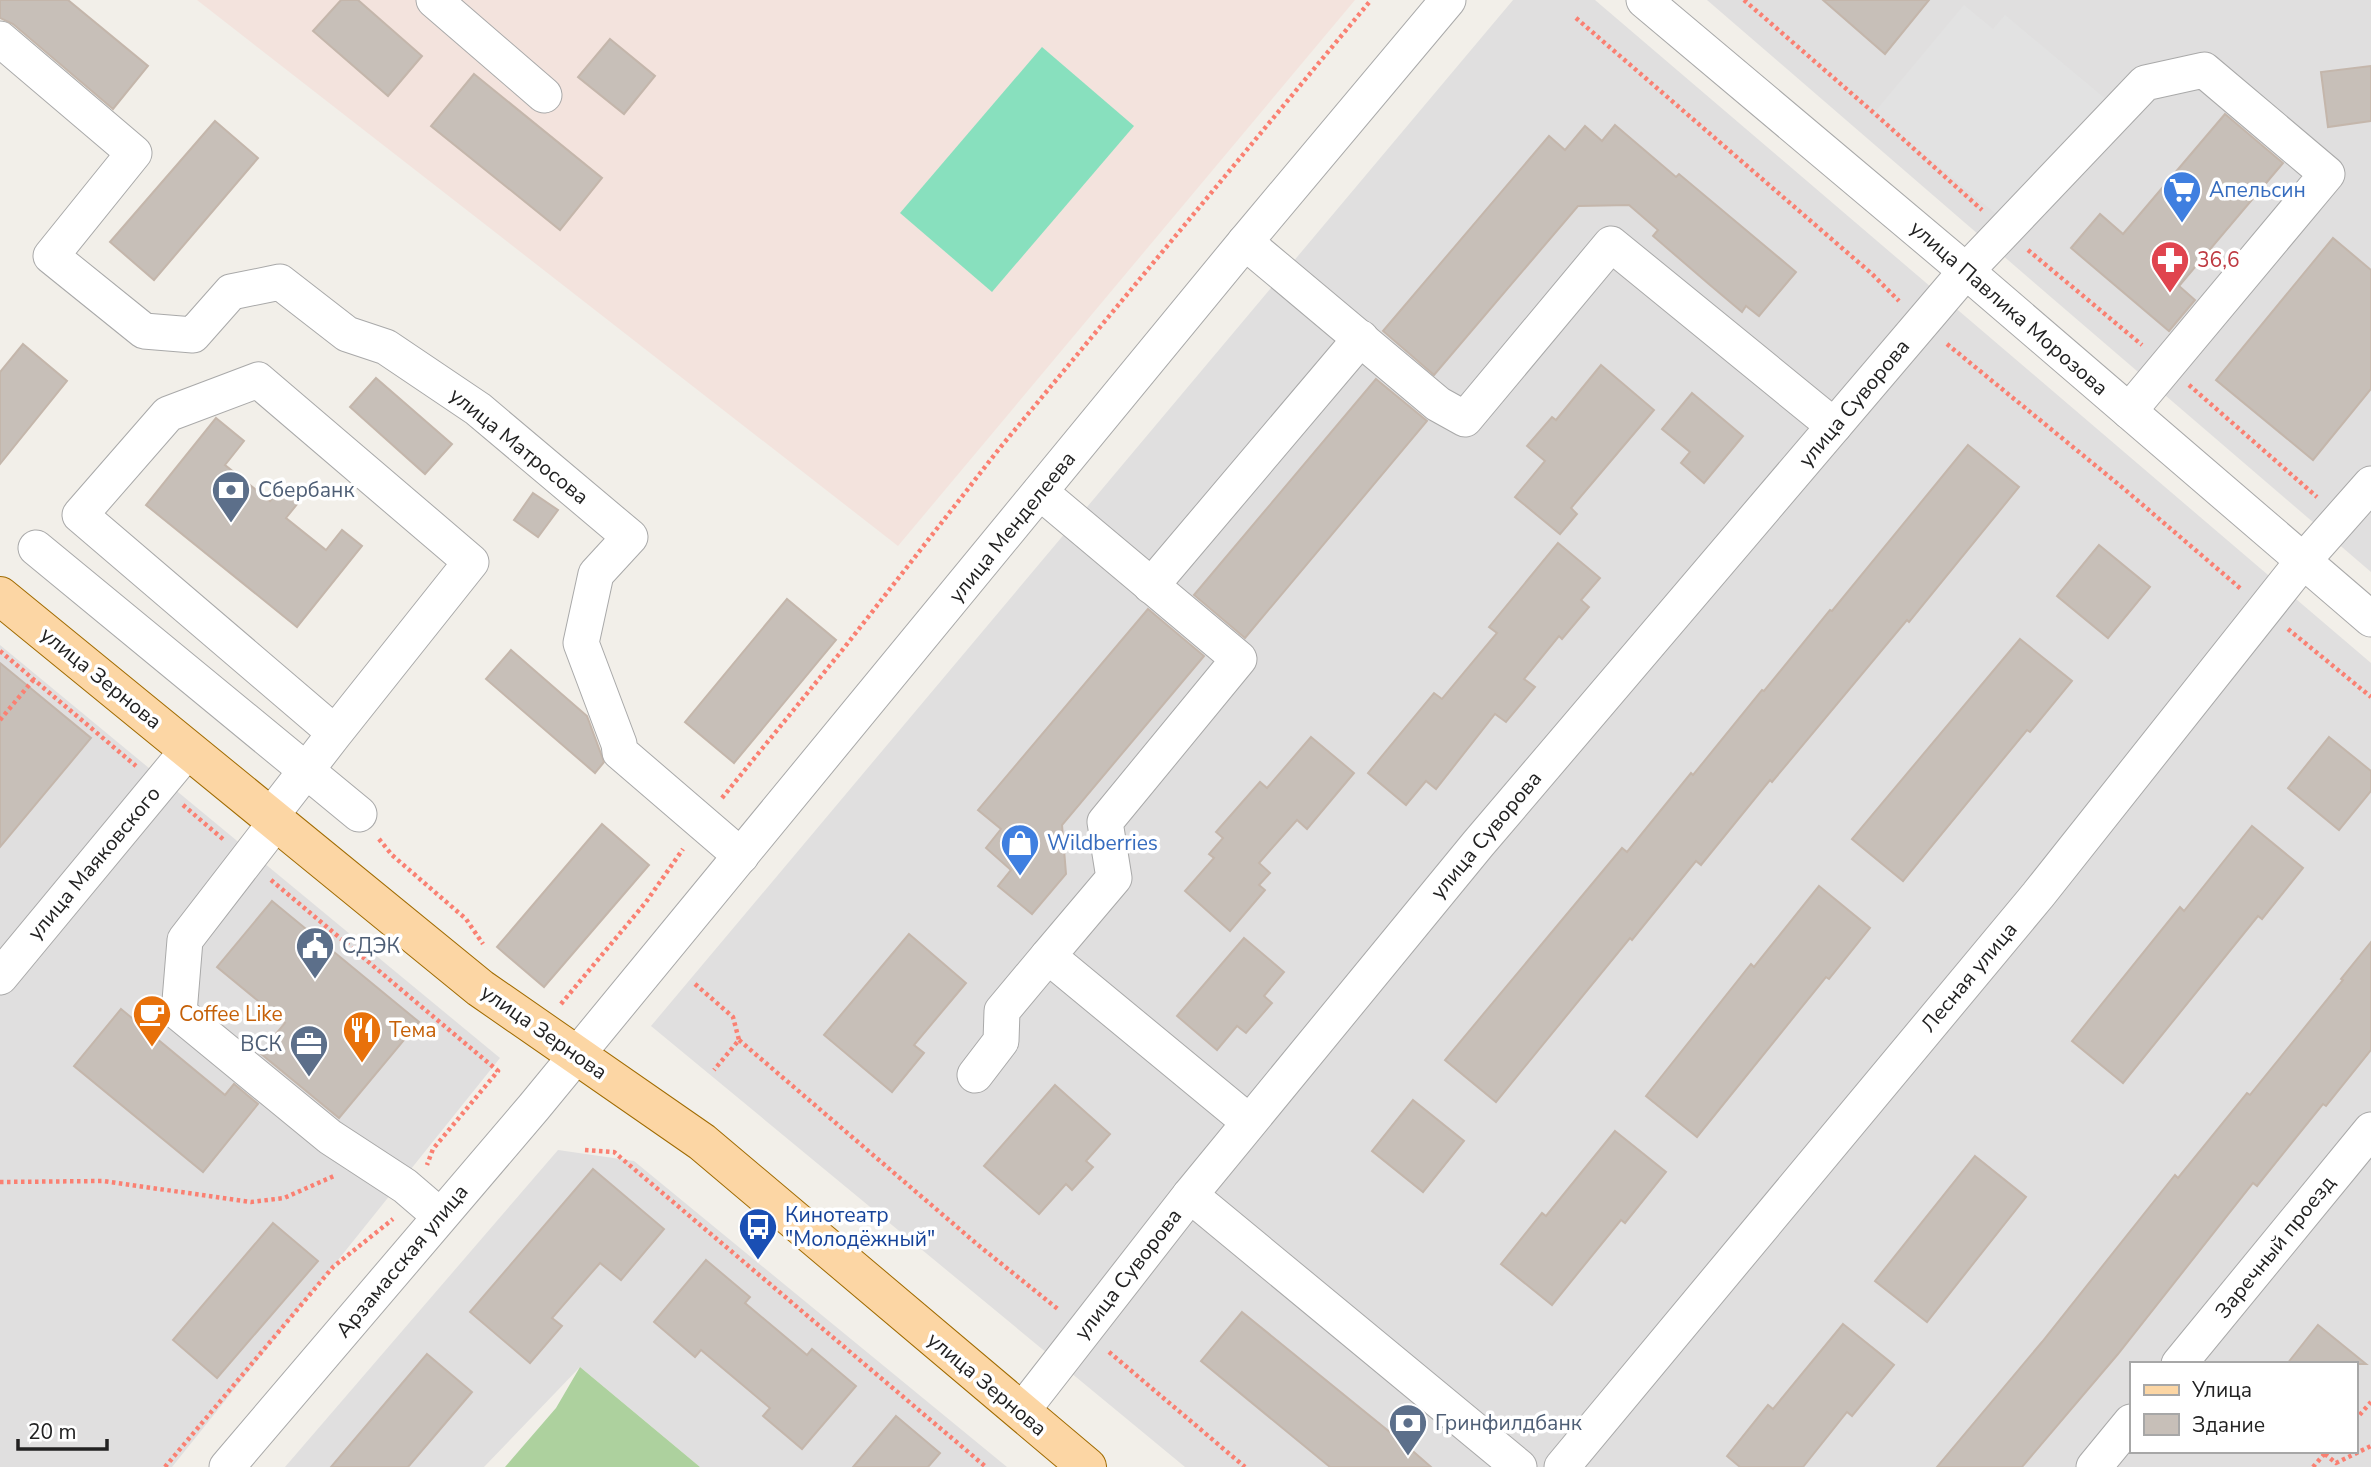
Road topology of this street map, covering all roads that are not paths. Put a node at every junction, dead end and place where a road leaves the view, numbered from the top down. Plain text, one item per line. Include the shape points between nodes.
1 (434, 0) edge
2 (1448, 0) edge
3 (1644, 0) edge
4 (0, 39) edge
5 (544, 95) dead end
6 (1245, 243) junction
7 (1966, 271) junction
8 (1361, 338) junction
9 (2129, 411) junction
10 (1834, 426) junction
11 (2371, 484) edge
12 (1040, 492) junction
13 (36, 548) dead end
14 (2303, 561) junction
15 (1151, 586) junction
16 (0, 596) edge
17 (2371, 619) edge
18 (335, 733) junction
19 (188, 750) junction
20 (306, 770) junction
21 (359, 814) road end
22 (273, 819) junction
23 (741, 856) junction
24 (11, 940) edge
25 (1048, 956) junction
26 (0, 977) edge
27 (576, 1055) junction
28 (975, 1075) dead end
29 (1250, 1122) junction
30 (2371, 1130) edge
31 (1190, 1195) junction
32 (440, 1216) junction
33 (2181, 1362) edge
34 (1021, 1412) junction
35 (2130, 1423) edge
36 (227, 1467) edge
37 (1087, 1467) edge
38 (1519, 1467) edge
39 (1562, 1467) edge
40 (2094, 1467) edge

1 - 5 street
2 - 6 street, улица Менделеева
3 - 7 street, улица Павлика Морозова
4 - 23 street, улица Матросова via 134,153 51,256 134,323 145,331 193,335 231,292 280,282 347,334 386,346 478,409 630,537 596,574 581,643 620,752
6 - 8 street
6 - 12 street, улица Менделеева
7 - 9 street, улица Павлика Морозова
7 - 9 street, улица Суворова via 2145,83 2204,69 2327,174
7 - 10 street, улица Суворова
8 - 10 street via 1438,404 1465,419 1611,244
8 - 15 street
9 - 14 street, улица Павлика Морозова
10 - 29 street, улица Суворова via 1487,833
11 - 14 street, Лесная улица
12 - 15 street
12 - 23 street, улица Менделеева
13 - 20 street
14 - 17 street, улица Павлика Морозова
14 - 39 street, Лесная улица via 2038,895
15 - 25 street via 1239,659 1105,822 1114,878
16 - 19 main road, улица Зернова
18 - 18 street via 80,515 168,414 258,380 471,562
18 - 20 street
19 - 22 main road, улица Зернова
19 - 24 street, улица Маяковского
20 - 21 street
20 - 22 street
22 - 27 main road, улица Зернова via 480,988
22 - 32 street via 185,940 179,1013 330,1137 414,1193
23 - 27 street, улица Менделеева
24 - 26 street, улица Маяковского
25 - 28 street via 1002,1011 1002,1041
25 - 29 street
27 - 32 street, Арзамасская улица
27 - 34 main road, улица Зернова via 702,1142
29 - 31 street, улица Суворова
30 - 33 street, Заречный проезд
31 - 34 street, улица Суворова
31 - 38 street
32 - 36 street, Арзамасская улица
34 - 37 main road, улица Зернова
35 - 40 street

